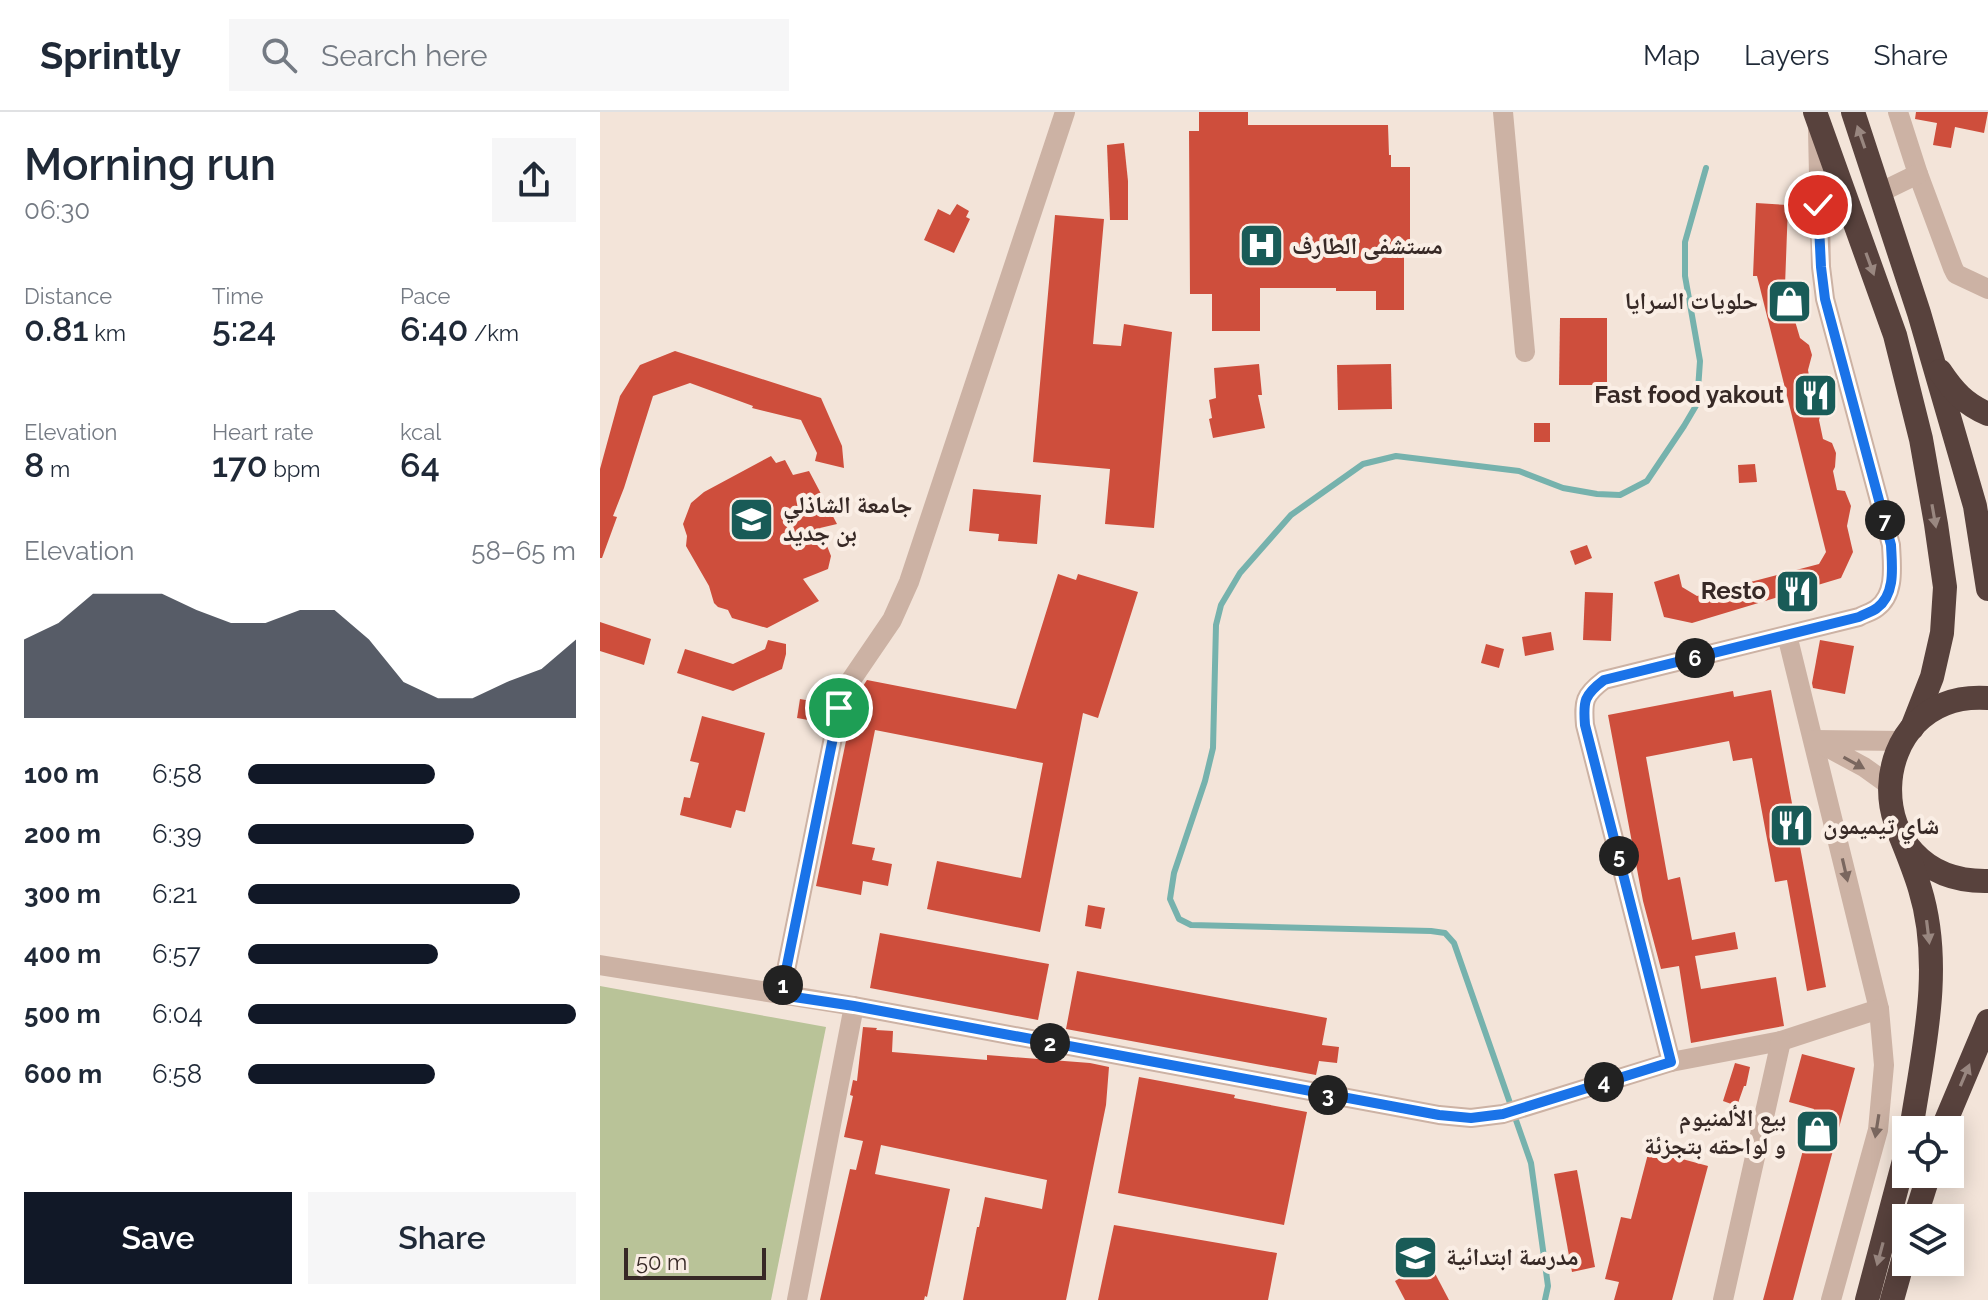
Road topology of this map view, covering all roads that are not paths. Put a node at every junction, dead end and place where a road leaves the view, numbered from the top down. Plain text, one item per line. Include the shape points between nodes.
1 (1065, 112) edge
2 (1503, 112) edge
3 (1853, 112) edge
4 (1898, 112) edge
5 (1816, 118) edge
6 (1918, 174) junction
7 (1881, 192) junction
8 (1988, 289) edge
9 (1919, 313) junction
10 (1525, 352) dead end
11 (1988, 414) edge
12 (1988, 589) edge
13 (1787, 635) junction
14 (1988, 698) edge
15 (1907, 735) junction
16 (1814, 740) junction
17 (1889, 785) junction
18 (1898, 830) junction
19 (1988, 881) edge
20 (600, 965) edge
21 (781, 995) junction
22 (854, 1006) junction
23 (1879, 1009) junction
24 (1988, 1021) edge
25 (1781, 1041) junction
26 (1671, 1062) junction
27 (1913, 1116) edge
28 (1948, 1116) edge
29 (1897, 1188) edge
30 (1899, 1276) edge
31 (797, 1300) edge
32 (1723, 1300) edge
33 (1831, 1300) edge
34 (1867, 1300) edge
35 (1892, 1300) edge

1 - 21 street via 909,582 839,708
2 - 10 street
7 -> 3 highway
4 - 6 street
5 - 13 street via 1825,299 1891,545 1893,574 1890,592 1879,608
5 -> 15 highway via 1895,335 1936,524 1945,587 1942,633 1932,677
6 - 7 street
6 - 8 street via 1956,274
7 - 9 highway
9 - 11 highway via 1940,373 1957,395
9 - 12 highway via 1975,506
13 - 16 street
13 - 26 street via 1604,680 1584,705
14 - 15 highway via 1952,702
15 - 16 street
15 - 17 highway
16 -> 17 street
16 -> 23 street
17 - 18 highway
18 - 19 highway via 1937,870
18 -> 27 highway via 1921,890 1931,968
20 - 21 street
21 - 22 street
22 - 26 street via 1471,1118 1503,1114
22 - 31 street
23 - 25 street
23 -> 33 street via 1884,1065 1878,1130
28 -> 24 highway
25 - 26 street
25 - 32 street
29 -> 34 highway
30 - 35 highway

